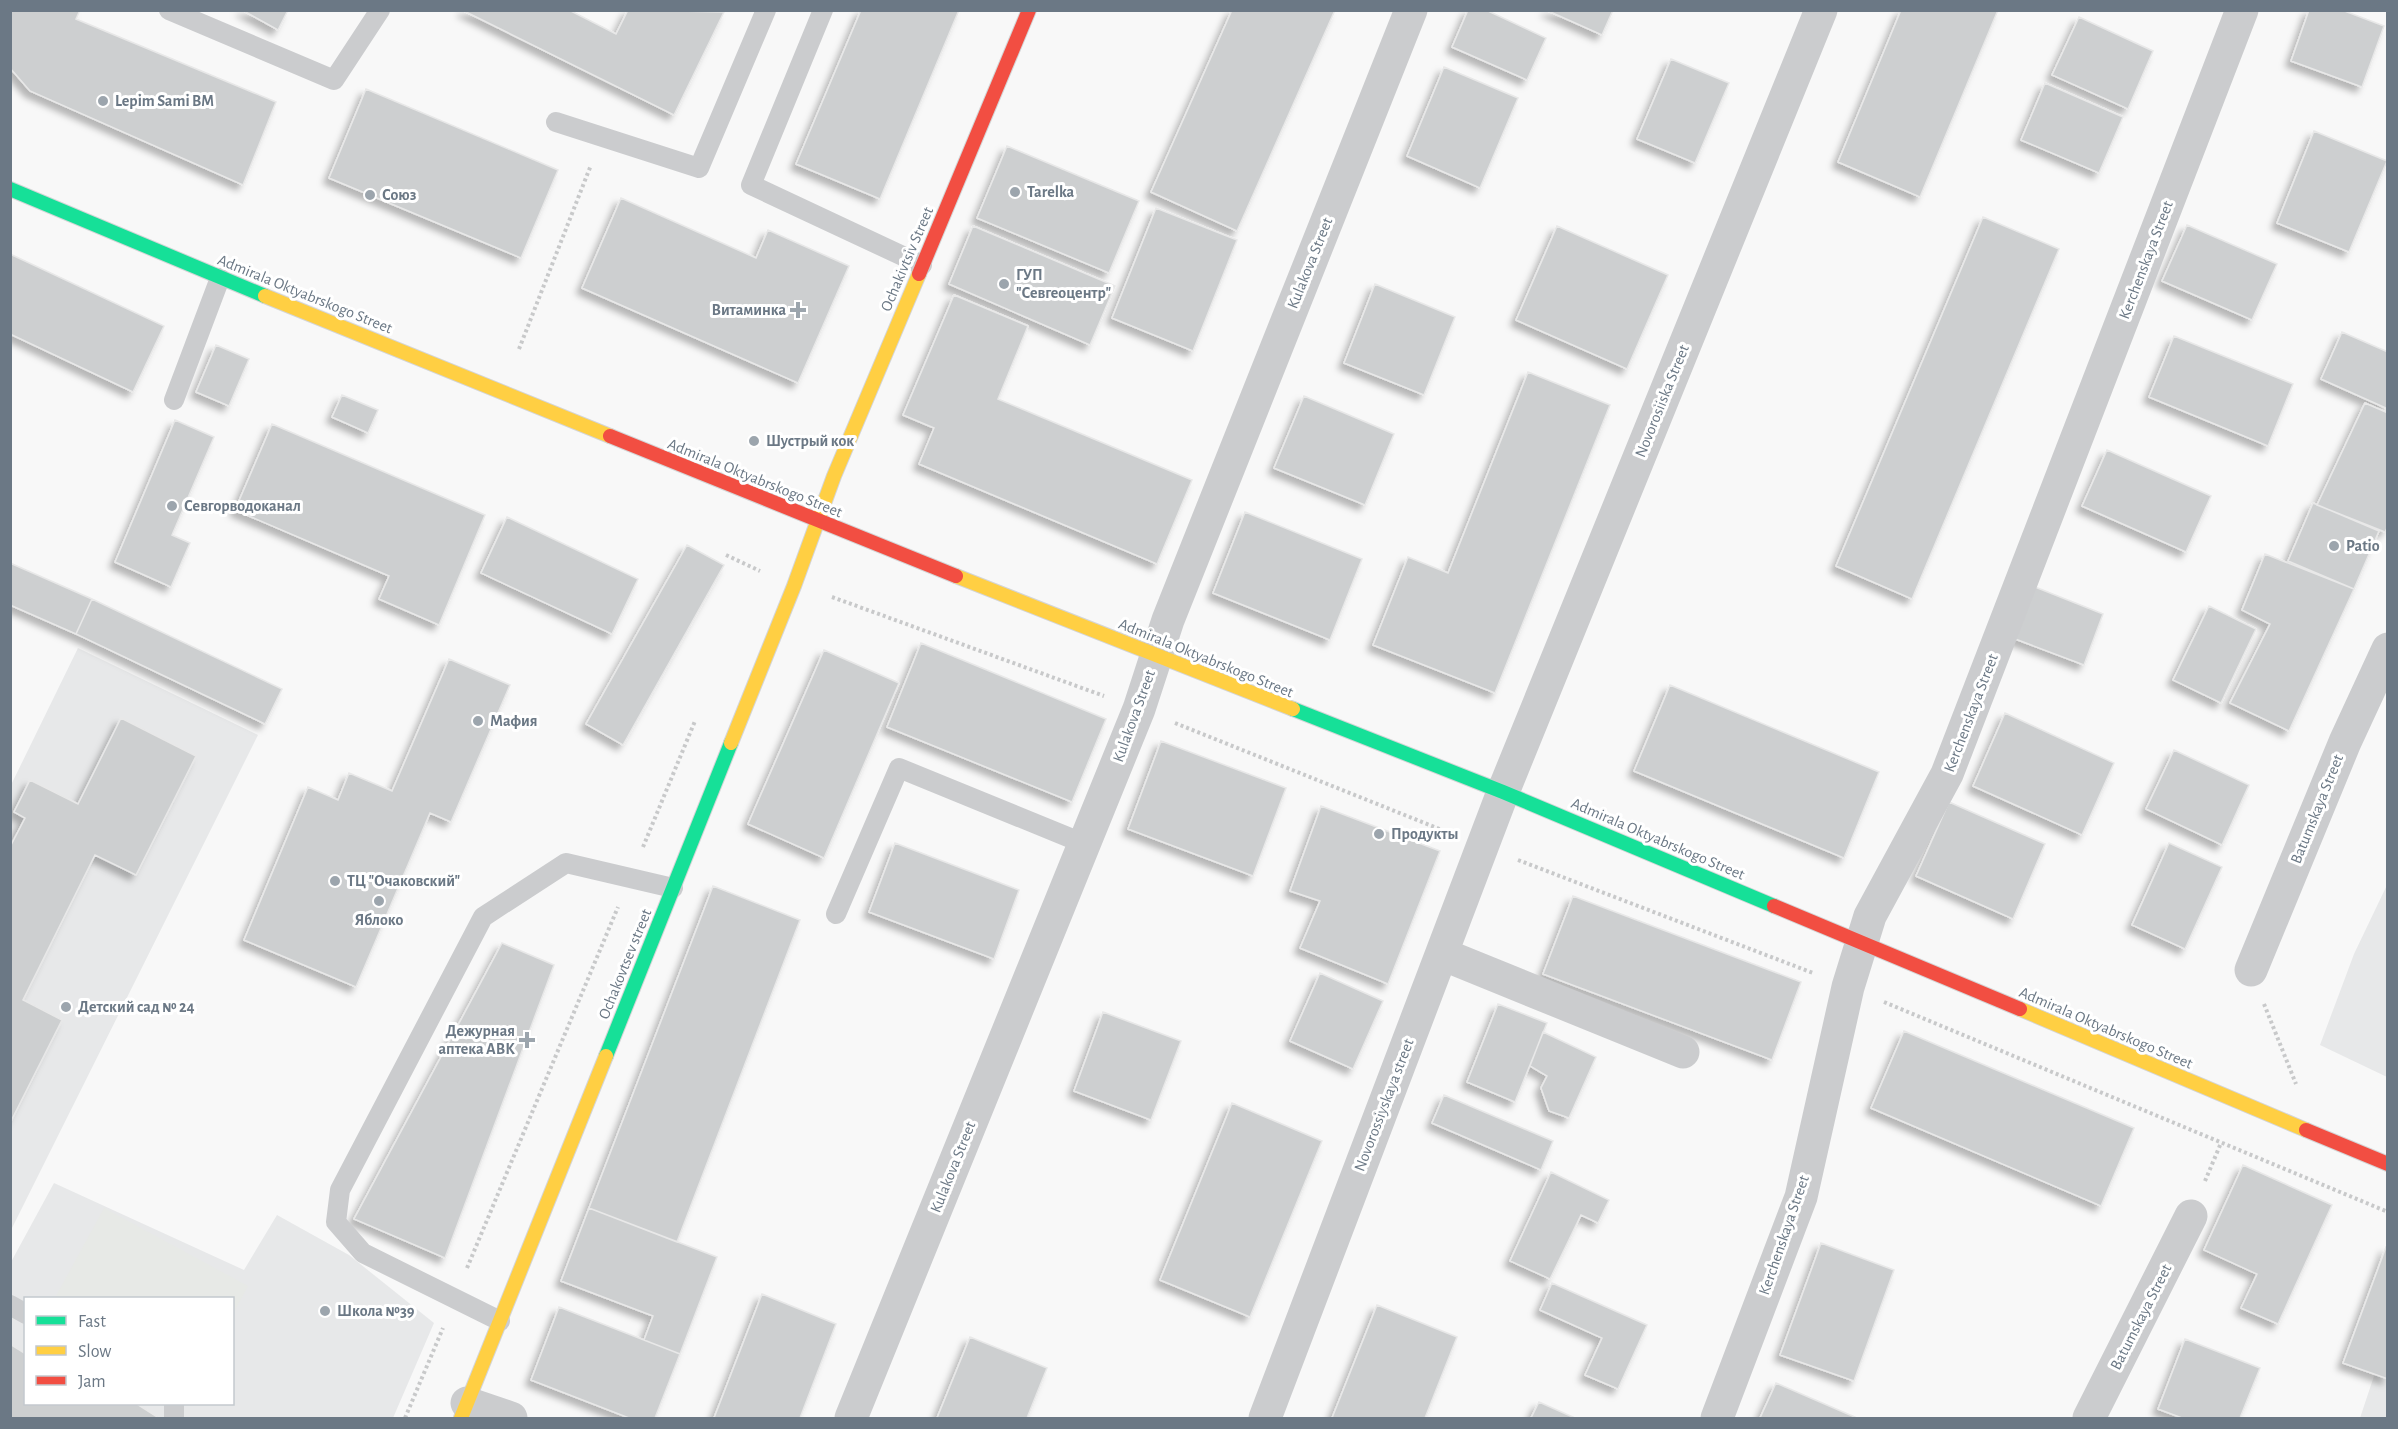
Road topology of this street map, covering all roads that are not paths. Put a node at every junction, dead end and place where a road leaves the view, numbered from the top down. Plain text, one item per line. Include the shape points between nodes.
1 (169, 10) edge
2 (380, 10) edge
3 (766, 10) edge
4 (823, 10) edge
5 (1029, 10) edge
6 (1411, 10) edge
7 (1821, 10) edge
8 (2242, 10) edge
9 (556, 122) dead end
10 (10, 189) edge
11 (922, 265) junction
12 (220, 278) junction
13 (174, 400) dead end
14 (818, 521) junction
15 (2388, 649) edge
16 (1156, 656) junction
17 (1503, 792) junction
18 (1085, 844) junction
19 (673, 888) junction
20 (836, 914) dead end
21 (1861, 941) junction
22 (1442, 954) junction
23 (2251, 970) road end
24 (1683, 1052) dead end
25 (2388, 1164) edge
26 (2191, 1216) dead end
27 (10, 1305) edge
28 (24, 1313) edge
29 (500, 1321) junction
30 (464, 1411) edge
31 (511, 1419) edge
32 (851, 1419) edge
33 (1265, 1419) edge
34 (1717, 1419) edge
35 (2090, 1419) edge

1 - 2 lane via 334,80
3 - 9 lane via 699,168
4 - 11 lane via 751,185
5 - 11 main road, Ochakivtsiv Street
6 - 16 street, Kulakova Street
7 - 17 street, Novorosiiska Street
8 - 21 street, Kerchenskaya Street via 1947,774 1870,916
10 - 12 main road, Admirala Oktyabrskogo Street
11 - 14 main road, Ochakivtsiv Street
12 - 13 lane
12 - 14 main road, Admirala Oktyabrskogo Street
14 - 16 main road, Admirala Oktyabrskogo Street
14 - 19 main road, Ochakovtsev street
15 - 23 street, Batumskaya Street via 2345,742
16 - 17 main road, Admirala Oktyabrskogo Street
16 - 18 street, Kulakova Street
17 - 21 main road, Admirala Oktyabrskogo Street
17 - 22 street, Novorossiyskaya street
18 - 20 lane via 899,768
18 - 32 street, Kulakova Street
19 - 29 main road, Ochakovtsev street
19 - 29 lane via 566,863 483,917 340,1190 336,1222 363,1253
21 - 25 main road, Admirala Oktyabrskogo Street
21 - 34 street, Kerchenskaya Street via 1800,1197
22 - 24 street
22 - 33 street, Novorossiyskaya street
26 - 35 street, Batumskaya Street
27 - 28 lane
29 - 30 main road, Ochakovtsev street
30 - 31 street

